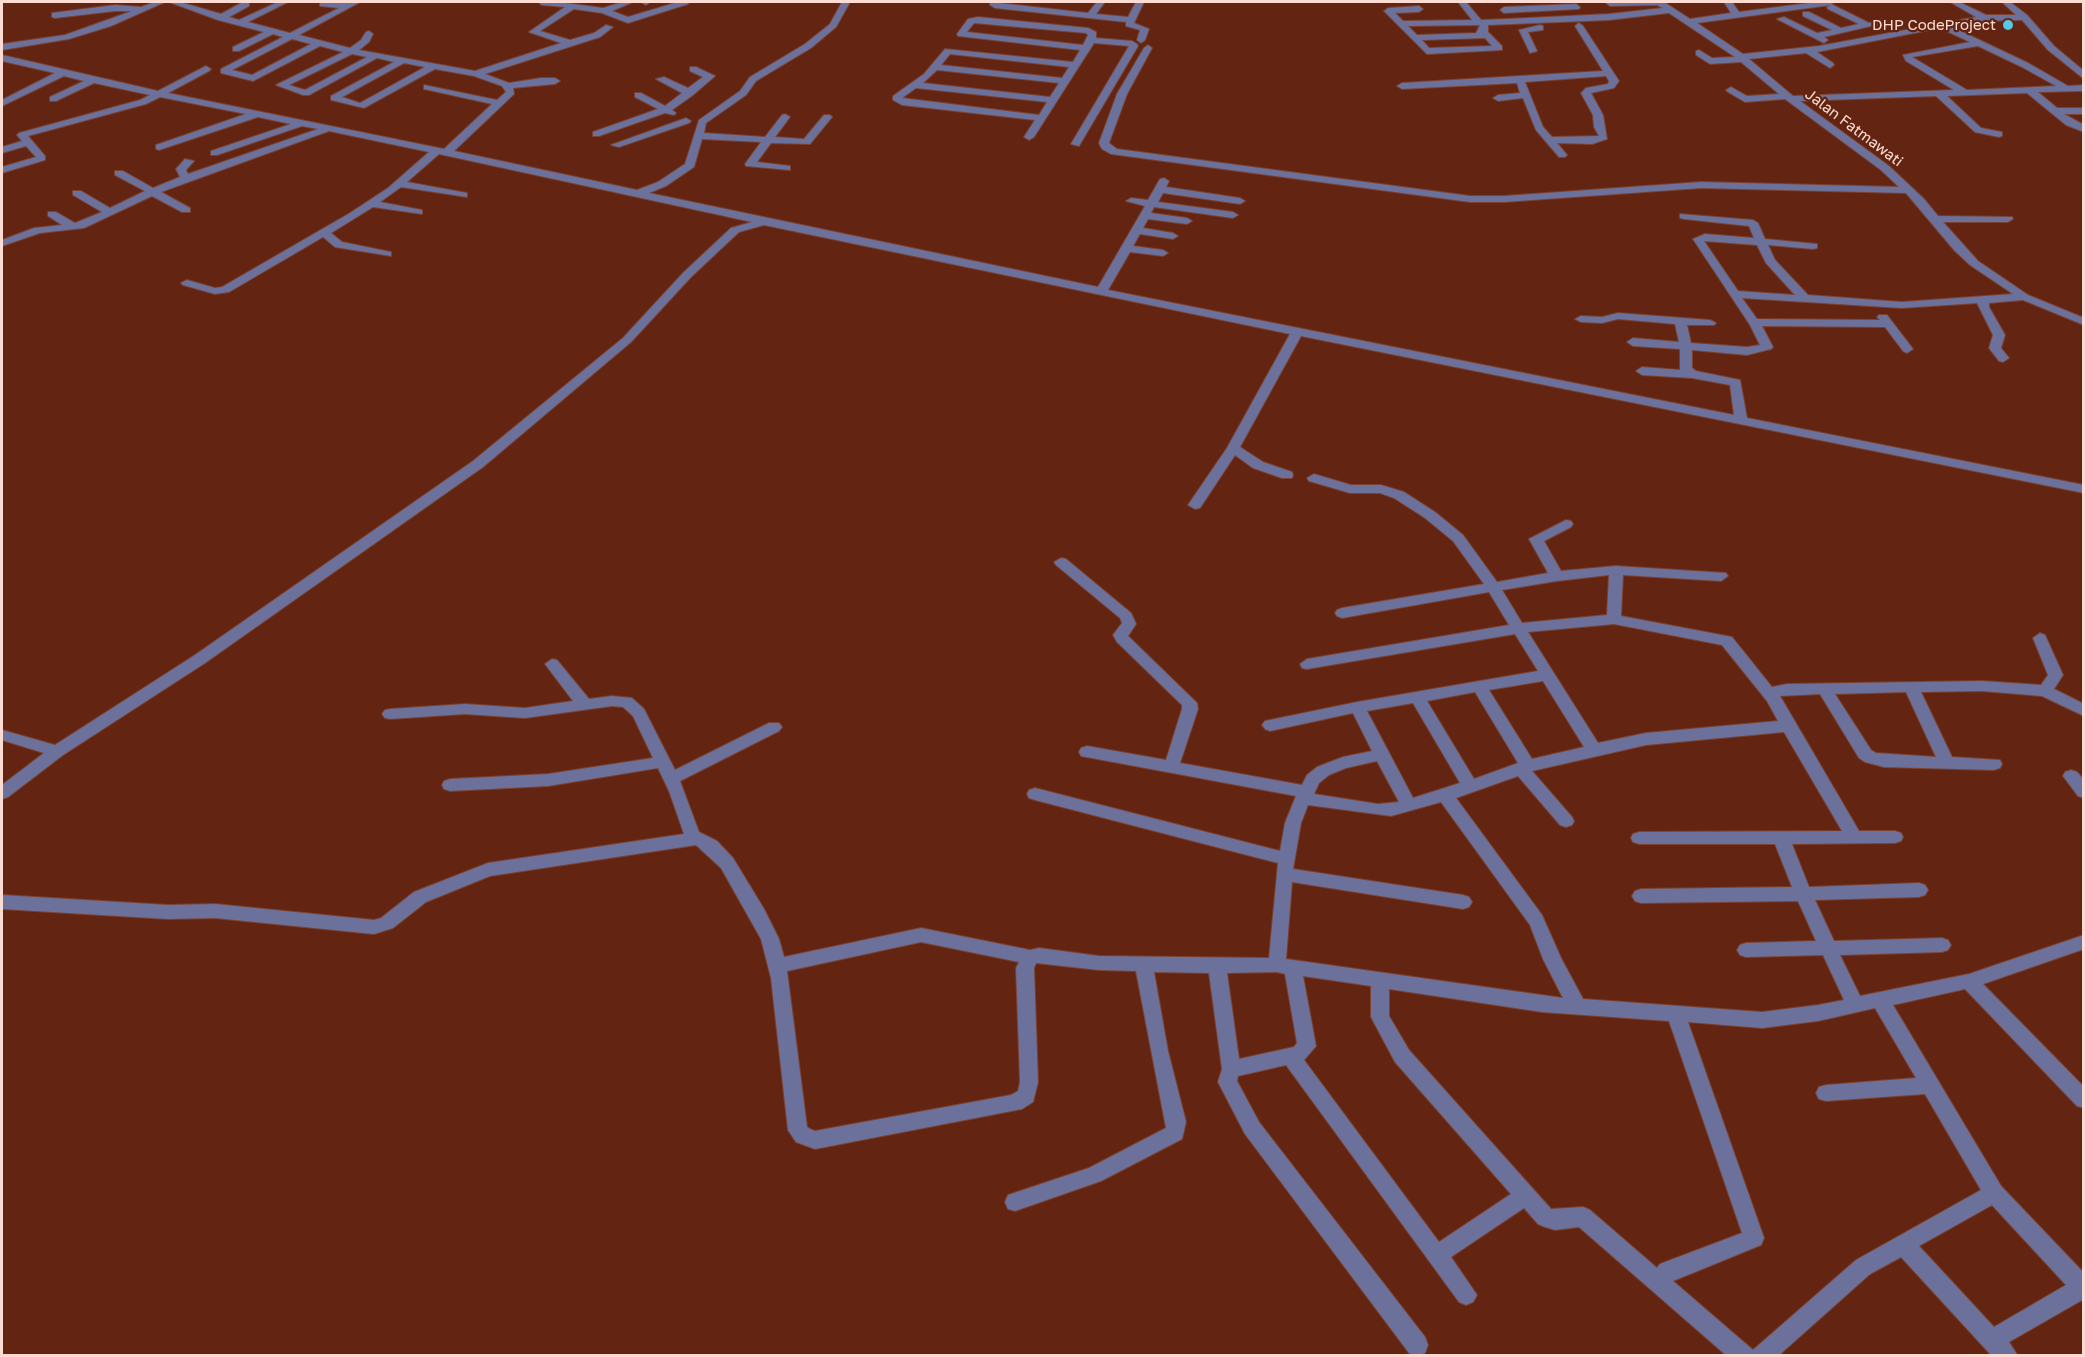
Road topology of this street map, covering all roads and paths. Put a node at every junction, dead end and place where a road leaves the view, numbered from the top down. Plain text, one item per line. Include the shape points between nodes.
1 (161, 2) edge
2 (173, 2) edge
3 (284, 2) edge
4 (356, 2) edge
5 (542, 2) edge
6 (629, 2) edge
7 (685, 2) edge
8 (846, 2) edge
9 (994, 2) edge
10 (1101, 2) edge
11 (1140, 2) edge
12 (1402, 2) edge
13 (1462, 2) edge
14 (1497, 2) edge
15 (1534, 2) edge
16 (1659, 2) edge
17 (1728, 2) edge
18 (1768, 2) edge
19 (1954, 2) edge
20 (2006, 2) edge
21 (1610, 3) dead end
22 (246, 4) dead end
23 (323, 4) dead end
24 (1573, 4) edge
25 (1831, 5) edge
26 (348, 6) junction
27 (573, 6) junction
28 (1806, 7) edge
29 (1419, 9) junction
30 (1541, 9) junction
31 (143, 10) junction
32 (1504, 10) junction
33 (1672, 10) junction
34 (1775, 10) junction
35 (604, 11) junction
36 (56, 15) dead end
37 (1091, 15) junction
38 (1737, 16) junction
39 (1609, 17) junction
40 (2024, 17) junction
41 (221, 18) junction
42 (1587, 18) junction
43 (1985, 18) junction
44 (1781, 19) dead end
45 (1130, 20) junction
46 (1550, 20) junction
47 (1451, 22) junction
48 (1481, 22) junction
49 (1513, 22) junction
50 (1688, 22) junction
51 (1884, 22) dead end
52 (240, 23) junction
53 (1402, 24) junction
54 (1941, 25) junction
55 (1579, 26) junction
56 (1867, 26) junction
57 (609, 27) dead end
58 (1063, 29) junction
59 (272, 31) junction
60 (1840, 31) junction
61 (369, 34) dead end
62 (961, 34) junction
63 (1487, 35) junction
64 (293, 36) junction
65 (1816, 36) junction
66 (1416, 38) junction
67 (319, 43) junction
68 (570, 43) junction
69 (1143, 43) junction
70 (1980, 43) junction
71 (1054, 44) junction
72 (1088, 44) junction
73 (1835, 45) junction
74 (2, 47) edge
75 (236, 49) dead end
76 (1808, 50) junction
77 (351, 51) junction
78 (948, 51) junction
79 (1533, 51) dead end
80 (1699, 53) dead end
81 (375, 56) junction
82 (2, 58) edge
83 (1742, 58) junction
84 (402, 61) junction
85 (1830, 64) dead end
86 (1075, 65) junction
87 (432, 67) junction
88 (935, 67) junction
89 (207, 69) dead end
90 (693, 69) dead end
91 (63, 73) junction
92 (476, 74) junction
93 (1610, 74) junction
94 (2084, 76) edge
95 (661, 79) dead end
96 (93, 80) junction
97 (1520, 80) junction
98 (555, 81) dead end
99 (1065, 81) junction
100 (916, 85) junction
101 (509, 86) junction
102 (1402, 86) dead end
103 (427, 87) dead end
104 (2066, 88) junction
105 (2084, 88) edge
106 (2028, 89) junction
107 (1731, 90) dead end
108 (1106, 92) junction
109 (1964, 92) junction
110 (690, 93) junction
111 (1938, 93) junction
112 (160, 94) junction
113 (638, 94) dead end
114 (1122, 94) junction
115 (1526, 95) junction
116 (1790, 97) junction
117 (1498, 98) dead end
118 (53, 99) dead end
119 (1053, 100) junction
120 (2, 103) edge
121 (499, 103) junction
122 (665, 110) junction
123 (2055, 111) junction
124 (2084, 111) edge
125 (256, 114) junction
126 (785, 117) dead end
127 (826, 117) dead end
128 (1041, 118) junction
129 (686, 121) junction
130 (296, 122) junction
131 (702, 122) junction
132 (326, 129) junction
133 (2084, 129) edge
134 (596, 134) dead end
135 (1999, 134) dead end
136 (699, 136) junction
137 (1029, 137) dead end
138 (235, 140) dead end
139 (768, 140) junction
140 (1550, 140) junction
141 (28, 142) junction
142 (1076, 144) dead end
143 (616, 146) dead end
144 (159, 147) dead end
145 (2, 150) edge
146 (441, 152) junction
147 (214, 153) dead end
148 (1562, 155) dead end
149 (189, 161) dead end
150 (786, 168) dead end
151 (2, 170) edge
152 (119, 173) dead end
153 (185, 177) junction
154 (399, 184) junction
155 (1909, 190) junction
156 (152, 191) junction
157 (77, 193) dead end
158 (638, 193) junction
159 (463, 195) dead end
160 (1131, 201) dead end
161 (1240, 201) dead end
162 (1151, 203) junction
163 (372, 204) junction
164 (186, 210) dead end
165 (110, 212) junction
166 (418, 212) dead end
167 (52, 214) dead end
168 (1145, 215) junction
169 (1233, 215) dead end
170 (1684, 216) dead end
171 (1935, 219) junction
172 (2008, 219) dead end
173 (1187, 221) dead end
174 (766, 222) junction
175 (74, 227) junction
176 (1136, 230) junction
177 (324, 232) junction
178 (1173, 236) dead end
179 (1760, 242) junction
180 (2, 243) edge
181 (1813, 246) dead end
182 (1127, 248) junction
183 (387, 254) dead end
184 (1163, 254) dead end
185 (187, 283) dead end
186 (1102, 291) junction
187 (1734, 294) junction
188 (2024, 297) junction
189 (1805, 299) junction
190 (1983, 299) junction
191 (1871, 304) junction
192 (1581, 319) dead end
193 (1680, 321) junction
194 (1753, 322) junction
195 (2084, 322) edge
196 (1710, 323) dead end
197 (1888, 324) junction
198 (1297, 332) junction
199 (1633, 342) dead end
200 (1686, 346) junction
201 (1907, 349) dead end
202 (2003, 358) dead end
203 (1642, 371) dead end
204 (1693, 374) junction
205 (1741, 421) junction
206 (1233, 448) junction
207 (1287, 475) dead end
208 (1314, 478) dead end
209 (2084, 489) edge
210 (1195, 505) dead end
211 (1566, 524) dead end
212 (1061, 562) dead end
213 (1616, 570) junction
214 (1557, 576) junction
215 (1721, 576) dead end
216 (1494, 587) junction
217 (1342, 614) dead end
218 (1614, 619) junction
219 (1519, 628) junction
220 (2040, 638) dead end
221 (552, 664) dead end
222 (1307, 664) dead end
223 (1546, 675) junction
224 (1479, 686) junction
225 (1911, 687) junction
226 (1824, 688) junction
227 (2045, 691) junction
228 (1417, 697) junction
229 (1772, 697) junction
230 (585, 705) junction
231 (1357, 707) junction
232 (2084, 711) edge
233 (390, 714) dead end
234 (1270, 725) dead end
235 (1788, 726) junction
236 (774, 727) dead end
237 (2, 735) edge
238 (47, 749) junction
239 (1594, 750) junction
240 (1087, 752) dead end
241 (1382, 754) junction
242 (661, 762) junction
243 (1947, 763) junction
244 (1994, 764) dead end
245 (1524, 767) junction
246 (1171, 768) junction
247 (2071, 776) dead end
248 (670, 779) junction
249 (450, 785) dead end
250 (1470, 786) junction
251 (2084, 792) edge
252 (2, 793) edge
253 (1035, 794) dead end
254 (1305, 795) junction
255 (1445, 795) junction
256 (1409, 806) junction
257 (1566, 821) dead end
258 (693, 837) junction
259 (1895, 837) dead end
260 (1639, 838) dead end
261 (1781, 838) junction
262 (1855, 838) junction
263 (1285, 866) junction
264 (1919, 890) dead end
265 (1803, 894) junction
266 (1641, 896) dead end
267 (2, 902) edge
268 (1463, 902) dead end
269 (2084, 942) edge
270 (1942, 945) dead end
271 (1827, 949) junction
272 (1746, 950) dead end
273 (1030, 957) junction
274 (1144, 964) junction
275 (778, 966) junction
276 (1218, 966) junction
277 (1285, 966) junction
278 (1380, 981) junction
279 (1969, 981) junction
280 (1880, 1000) junction
281 (1855, 1005) junction
282 (1577, 1006) junction
283 (1676, 1014) junction
284 (1290, 1056) junction
285 (1231, 1069) junction
286 (1930, 1085) junction
287 (1826, 1093) dead end
288 (2084, 1100) edge
289 (1994, 1193) junction
290 (1526, 1195) junction
291 (1015, 1202) dead end
292 (1904, 1245) junction
293 (1437, 1255) junction
294 (1659, 1284) junction
295 (2083, 1288) edge
296 (1466, 1295) dead end
297 (1418, 1345) dead end
298 (2000, 1348) edge
299 (1744, 1356) edge
300 (1761, 1356) edge

1 - 31 street
2 - 41 street
3 - 52 street
4 - 26 street
5 - 27 street
6 - 35 street
7 - 35 street via 631,20
8 - 131 street via 833,25 808,46 753,79 743,93
9 - 37 street
10 - 37 street
11 - 45 street
12 - 29 street
13 - 48 street
14 - 32 street
15 - 30 street
16 - 21 street
16 - 33 street, Jalan Fatmawati
17 - 38 street
18 - 34 street
19 - 43 street
20 - 40 street
22 - 41 street
23 - 26 street
24 - 30 street
24 - 42 street
25 - 28 street
25 - 56 street
26 - 64 street
27 - 35 street
27 - 68 street via 533,32
28 - 34 street
28 - 60 street
29 - 47 street
29 - 53 street via 1388,11
30 - 32 street
30 - 46 street
31 - 36 street via 115,8
31 - 74 street via 66,38
32 - 49 street
33 - 39 street
33 - 50 street, Jalan Fatmawati
34 - 38 street
37 - 45 street
38 - 50 street
39 - 42 street
39 - 55 street via 1609,24
40 - 43 street
40 - 94 street via 2051,48
41 - 52 street
42 - 46 street
43 - 54 street
44 - 65 street
45 - 69 street via 1131,25 1145,29
46 - 49 street
47 - 48 street
47 - 53 street
47 - 63 street
48 - 49 street
48 - 63 street
50 - 83 street, Jalan Fatmawati
51 - 56 street
52 - 59 street
53 - 66 street
54 - 70 street
54 - 73 street
55 - 79 street via 1525,29
55 - 93 street
56 - 60 street
57 - 68 street
58 - 62 street via 976,20
58 - 71 street
58 - 72 street via 1091,32
59 - 64 street
59 - 75 street
60 - 65 street
61 - 77 street via 365,42
62 - 71 street
62 - 78 street
63 - 66 street
63 - 66 street via 1499,48 1430,52
64 - 67 street
64 - 67 street via 224,71 254,78
65 - 73 street
67 - 77 street
68 - 92 street
69 - 72 street
69 - 108 street
69 - 114 street
70 - 104 street
70 - 109 street via 1907,55
71 - 72 street
72 - 86 street
73 - 76 street
76 - 83 street
76 - 85 street
77 - 81 street
77 - 81 street via 281,85 306,93
78 - 86 street
78 - 88 street
80 - 83 street via 1710,61
81 - 84 street
82 - 91 street
83 - 116 street, Jalan Fatmawati
84 - 87 street
84 - 87 street via 334,98 361,106
86 - 99 street
87 - 92 street
88 - 99 street
88 - 100 street
89 - 112 street
90 - 110 street via 710,76
91 - 96 street
91 - 120 street
92 - 101 street
93 - 97 street
93 - 140 street via 1614,85 1586,93 1598,115 1603,139
95 - 110 street
96 - 112 street
96 - 118 street
97 - 102 street
97 - 115 street
98 - 101 street
99 - 119 street
100 - 119 street
100 - 128 street via 896,98 902,102
101 - 121 street via 511,92
103 - 121 street
104 - 105 street
104 - 106 street
106 - 109 street
106 - 123 street
107 - 116 street via 1745,99
108 - 114 street
108 - 142 street
109 - 111 street
110 - 122 street
111 - 116 street
111 - 135 street via 1978,130
112 - 125 street
112 - 141 street via 124,108 22,135
113 - 122 street
114 - 155 street via 1104,143 1114,152 1470,199 1701,185
115 - 117 street
115 - 140 street via 1539,128
116 - 155 street, Jalan Fatmawati via 1863,150
119 - 128 street
121 - 146 street
122 - 129 street
122 - 134 street
123 - 124 street
123 - 133 street via 2075,127
125 - 130 street
125 - 144 street
126 - 139 street
127 - 139 street via 807,142
128 - 137 street
129 - 131 street
129 - 143 street
130 - 132 street
130 - 138 street
130 - 147 street
131 - 136 street
132 - 146 street
132 - 153 street
136 - 139 street
136 - 158 street via 690,165 662,184
139 - 150 street via 750,164
140 - 148 street
141 - 145 street
141 - 151 street via 42,158
146 - 154 street
146 - 158 street
149 - 153 street via 181,169
152 - 156 street
153 - 156 street
154 - 159 street
154 - 163 street
155 - 171 street, Jalan Fatmawati
156 - 164 street
156 - 165 street
157 - 165 street
158 - 174 street
160 - 162 street
161 - 162 street via 1162,185
162 - 168 street
162 - 169 street
163 - 166 street
163 - 177 street
165 - 175 street
167 - 175 street
168 - 173 street
168 - 176 street
170 - 179 street via 1751,222
171 - 172 street
171 - 188 street, Jalan Fatmawati via 1974,263
174 - 186 street
174 - 238 street via 735,230 627,340 478,464 200,659
175 - 180 street via 39,230
176 - 178 street
176 - 182 street
177 - 183 street via 339,245
177 - 185 street via 225,290
179 - 181 street
179 - 187 street via 1698,239
179 - 189 street via 1770,261
182 - 184 street
182 - 186 street
186 - 198 street
187 - 189 street
187 - 194 street
188 - 190 street
188 - 195 street, Jalan Fatmawati
189 - 191 street
190 - 191 street
190 - 202 street via 1983,307 1999,335 1995,348
191 - 197 street
192 - 193 street via 1618,316
193 - 196 street
193 - 200 street
194 - 197 street
194 - 200 street via 1767,348 1747,351
197 - 201 street
198 - 205 street
198 - 206 street
199 - 200 street
200 - 204 street via 1686,369
203 - 204 street
204 - 205 street via 1736,382
205 - 209 street
206 - 207 street via 1258,465
206 - 210 street
208 - 216 street via 1350,489 1381,489 1399,495 1458,538
211 - 214 street via 1536,539
212 - 246 street via 1126,616 1128,626 1120,636 1189,703
213 - 214 street
213 - 215 street
213 - 218 street
214 - 216 street
216 - 217 street
216 - 219 street
218 - 219 street
218 - 229 street via 1726,641
219 - 222 street
219 - 223 street
220 - 227 street via 2056,675
221 - 230 street
223 - 224 street
223 - 239 street
224 - 228 street
224 - 245 street
225 - 226 street
225 - 227 street via 1982,686
225 - 243 street
226 - 229 street via 1787,689 1774,692
226 - 243 street via 1868,756 1884,761
227 - 232 street
228 - 231 street
228 - 250 street
229 - 235 street
230 - 233 street via 525,713 465,709
230 - 242 street via 617,700 631,705 639,713
231 - 234 street
231 - 241 street
235 - 239 street via 1646,739
235 - 262 street
236 - 248 street
237 - 238 street
238 - 252 street
239 - 245 street
240 - 246 street
241 - 254 street via 1329,767 1313,779
241 - 256 street
242 - 248 street
242 - 249 street via 548,780
243 - 244 street
245 - 250 street
245 - 257 street
246 - 254 street
247 - 251 street
248 - 258 street
250 - 255 street
253 - 263 street
254 - 256 street via 1378,810
254 - 263 street via 1293,824
255 - 256 street
255 - 282 street via 1536,920
258 - 267 street via 488,870 420,897 387,923 374,927 215,911
258 - 275 street via 711,846 727,863 770,939
259 - 262 street
260 - 261 street
261 - 262 street
261 - 265 street
263 - 268 street
263 - 277 street
264 - 265 street
265 - 266 street
265 - 271 street
269 - 279 street
270 - 271 street
271 - 272 street
271 - 281 street
273 - 274 street
273 - 275 street via 921,935
273 - 275 street via 1025,968 1029,1082 1026,1096 1015,1103 815,1140 798,1130
274 - 276 street
274 - 291 street via 1175,1133 1094,1175
276 - 277 street
276 - 285 street
277 - 278 street
277 - 284 street via 1306,1046 1299,1054
278 - 282 street
278 - 290 street via 1380,1017 1402,1056
279 - 280 street
279 - 288 street
280 - 281 street
280 - 286 street
281 - 283 street via 1762,1020
282 - 283 street
283 - 294 street via 1754,1238 1667,1271
284 - 285 street
284 - 293 street
285 - 297 street via 1227,1082 1252,1128
286 - 287 street
286 - 289 street
289 - 292 street
289 - 295 street
290 - 293 street
290 - 294 street via 1545,1217 1583,1217
292 - 298 street
292 - 300 street via 1863,1268
293 - 296 street
294 - 299 street
295 - 298 street

